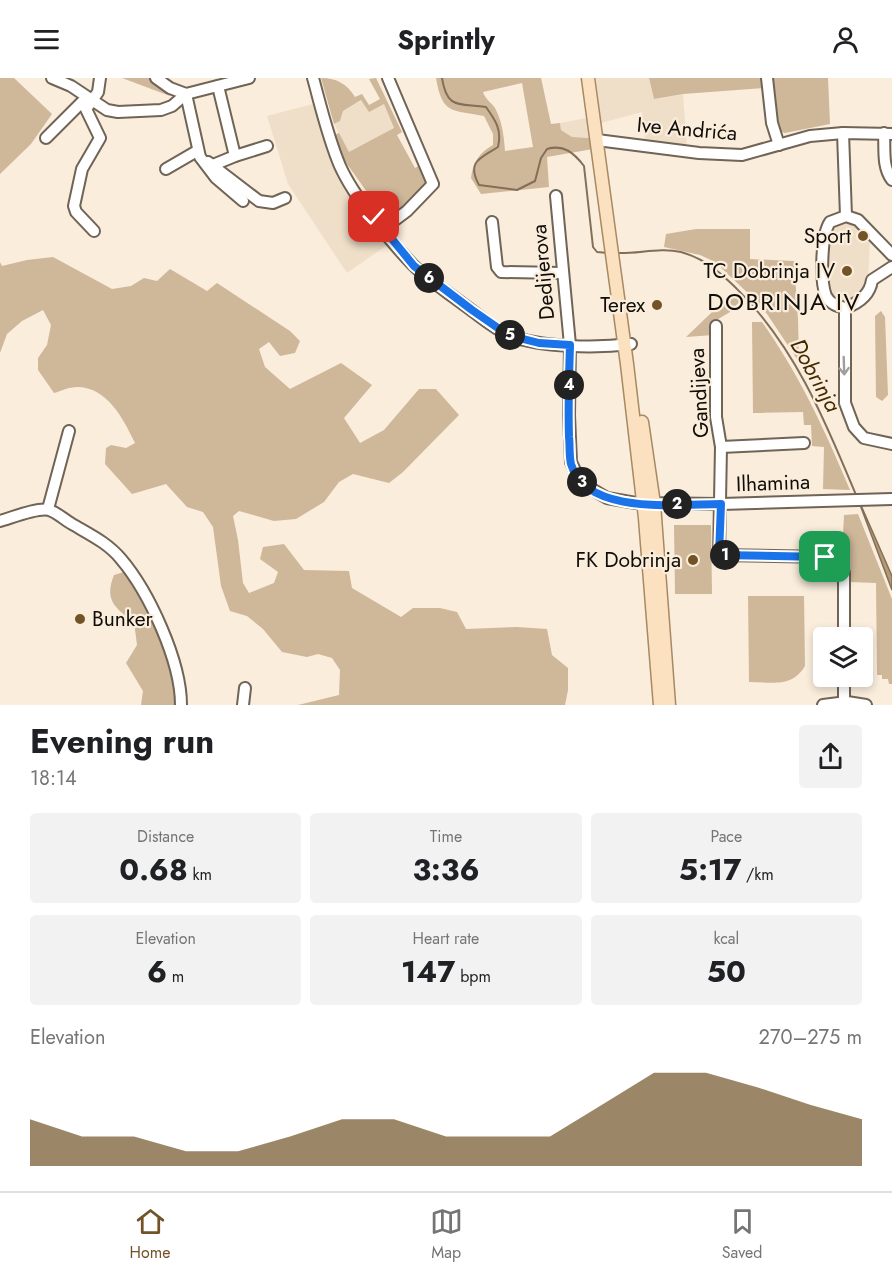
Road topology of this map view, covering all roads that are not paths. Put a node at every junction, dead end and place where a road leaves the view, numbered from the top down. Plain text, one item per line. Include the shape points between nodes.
1 (52, 78) edge
2 (100, 78) edge
3 (156, 78) edge
4 (249, 78) edge
5 (314, 78) edge
6 (388, 78) edge
7 (588, 78) edge
8 (767, 78) edge
9 (71, 82) edge
10 (169, 83) edge
11 (218, 86) junction
12 (186, 94) junction
13 (92, 99) junction
14 (843, 133) junction
15 (888, 134) edge
16 (46, 138) dead end
17 (597, 140) junction
18 (779, 145) junction
19 (267, 146) dead end
20 (198, 154) junction
21 (235, 156) junction
22 (213, 165) junction
23 (166, 169) dead end
24 (892, 180) edge
25 (556, 196) dead end
26 (285, 198) dead end
27 (243, 201) dead end
28 (846, 216) junction
29 (492, 222) dead end
30 (383, 230) junction
31 (94, 231) dead end
32 (892, 255) edge
33 (892, 267) edge
34 (562, 273) junction
35 (845, 308) junction
36 (716, 326) dead end
37 (628, 344) junction
38 (570, 345) junction
39 (69, 431) dead end
40 (804, 443) dead end
41 (892, 444) edge
42 (721, 447) junction
43 (892, 499) edge
44 (649, 504) junction
45 (721, 504) junction
46 (48, 509) junction
47 (0, 522) edge
48 (844, 627) edge
49 (844, 687) edge
50 (245, 688) dead end
51 (844, 702) junction
52 (181, 705) edge
53 (243, 705) edge
54 (660, 705) edge
55 (669, 705) edge
56 (823, 705) edge
57 (866, 705) edge

1 - 9 street
2 - 13 street via 98,92
3 - 10 street
4 - 11 street
5 - 30 street via 340,166
6 - 30 street via 433,184
7 - 17 main road
8 - 18 street via 772,123
9 - 13 street
10 - 12 street
11 - 12 street
11 - 21 street
12 - 13 street via 161,110 118,112 107,110
12 - 20 street
13 - 16 street via 84,100
13 - 31 street via 86,109 100,138 82,169 74,206
14 - 15 street, Ive Andrića
14 - 18 street, Ive Andrića via 810,136
14 - 28 street
15 - 24 street via 885,166
17 - 18 street, Ive Andrića via 727,154 751,153
17 - 37 main road
19 - 21 street
20 - 22 street
20 - 23 street
20 - 27 street via 216,178
21 - 22 street
22 - 26 street via 259,201 273,203
25 - 34 street, Dedijerova
28 - 32 street via 864,224
28 - 35 street via 828,224 823,248 826,295
29 - 34 street via 497,267 501,272
30 - 38 street via 414,266 508,335
33 - 35 street via 872,280 858,302
34 - 38 street, Dedijerova
35 -> 41 street via 845,403 849,417 864,438
36 - 42 street, Gandijeva via 716,417
37 - 38 street
37 - 44 main road
38 - 44 street, Dedijerova via 568,415 574,470 585,485 607,498
39 - 46 street
40 - 42 street, Gandijeva
42 - 45 street
43 - 45 street, Ilhamina
44 - 45 street, Ilhamina
44 - 54 main road
44 - 55 main road
45 - 48 street via 719,555 825,557 839,562 844,573
46 - 47 street
46 - 52 street via 103,543 121,559 158,619 178,676
49 - 51 street
50 - 53 street
51 - 56 street
51 - 57 street

